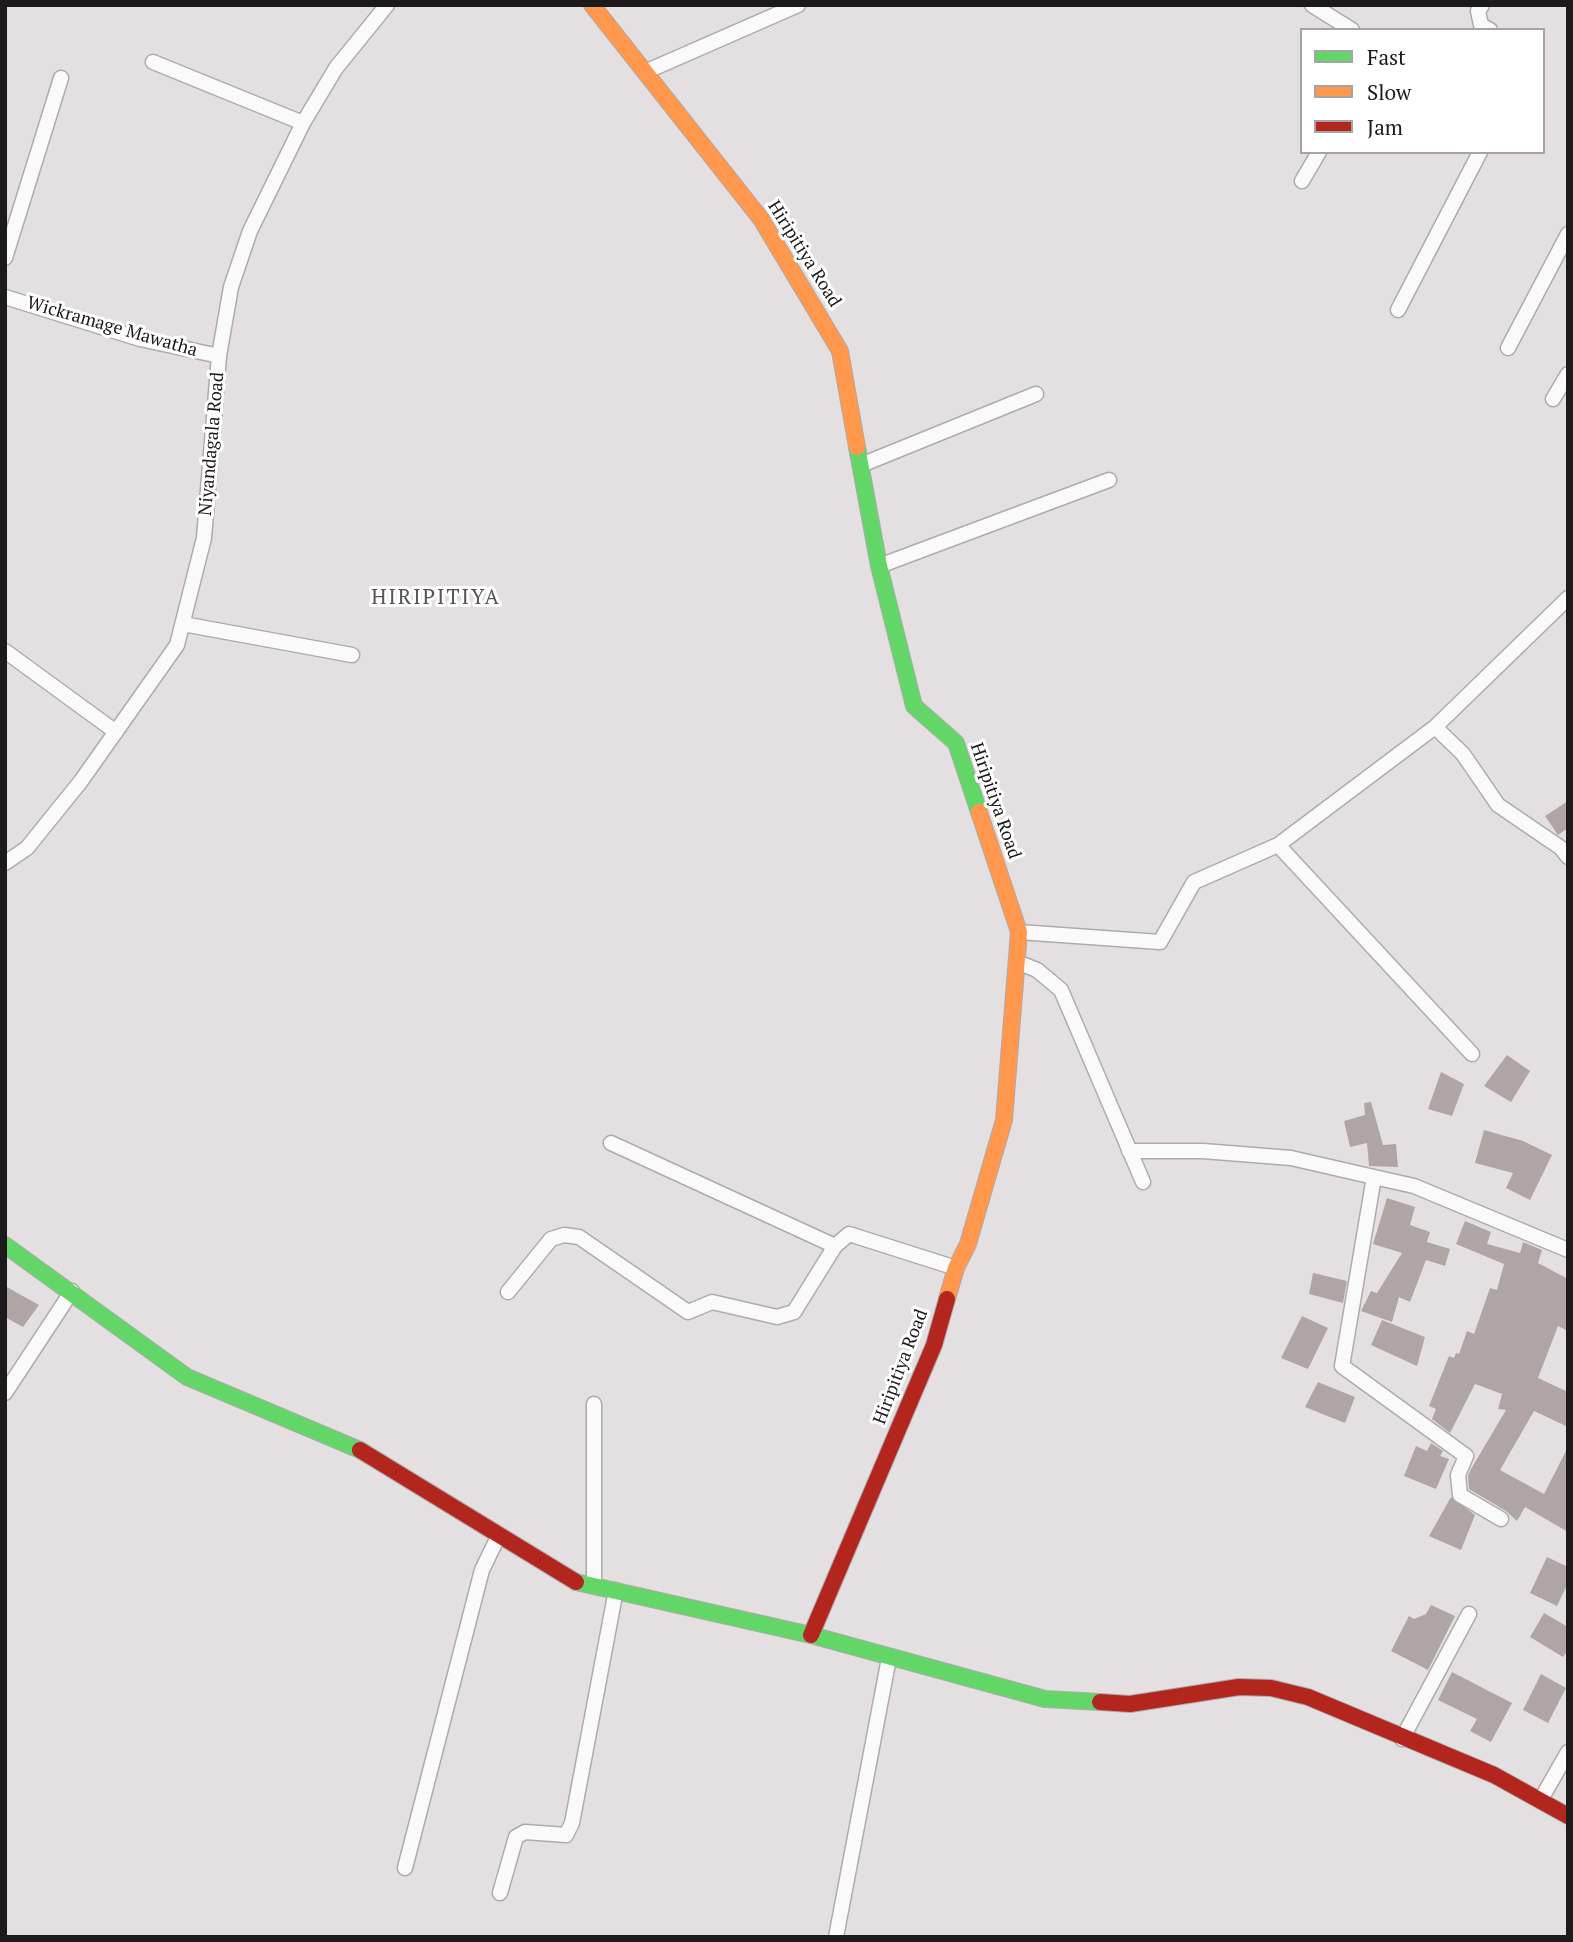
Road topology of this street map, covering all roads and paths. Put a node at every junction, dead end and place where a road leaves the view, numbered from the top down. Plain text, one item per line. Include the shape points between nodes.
1 (387, 5) edge
2 (592, 5) edge
3 (798, 5) edge
4 (1312, 5) edge
5 (1482, 5) edge
6 (1349, 28) edge
7 (1486, 28) edge
8 (153, 62) dead end
9 (645, 72) junction
10 (61, 78) dead end
11 (303, 122) junction
12 (1318, 154) edge
13 (1479, 154) edge
14 (1302, 181) dead end
15 (1568, 234) edge
16 (5, 258) edge
17 (5, 297) edge
18 (1398, 310) dead end
19 (1508, 348) dead end
20 (219, 356) junction
21 (1568, 374) edge
22 (1036, 394) dead end
23 (1553, 399) dead end
24 (861, 465) junction
25 (1109, 481) dead end
26 (878, 566) junction
27 (1568, 598) edge
28 (183, 624) junction
29 (5, 650) edge
30 (352, 654) dead end
31 (1435, 727) junction
32 (116, 732) junction
33 (1279, 845) junction
34 (1568, 858) edge
35 (5, 863) edge
36 (1019, 932) junction
37 (1017, 962) junction
38 (1472, 1054) dead end
39 (611, 1143) dead end
40 (1129, 1151) junction
41 (1374, 1177) junction
42 (1143, 1182) dead end
43 (5, 1245) edge
44 (835, 1246) junction
45 (1568, 1250) edge
46 (956, 1268) junction
47 (72, 1291) junction
48 (508, 1292) dead end
49 (5, 1393) edge
50 (594, 1404) dead end
51 (1501, 1520) dead end
52 (499, 1535) junction
53 (594, 1585) junction
54 (617, 1590) junction
55 (1469, 1614) dead end
56 (811, 1635) junction
57 (889, 1658) junction
58 (1402, 1739) junction
59 (1568, 1752) edge
60 (1540, 1801) junction
61 (1568, 1816) edge
62 (405, 1868) dead end
63 (500, 1893) dead end
64 (836, 1937) edge

1 - 11 street, Niyandagala Road via 335,68
2 - 9 street, Hiripitiya Road
3 - 9 street
4 - 6 street
5 - 7 street via 1478,11 1481,25
8 - 11 street
9 - 24 street, Hiripitiya Road via 761,219 840,351
10 - 16 street
11 - 20 street, Niyandagala Road via 250,231 231,287
12 - 14 street
13 - 18 street
15 - 19 street
17 - 20 street, Wickramage Mawatha via 140,339
20 - 28 street, Niyandagala Road via 204,538
21 - 23 street
22 - 24 street
24 - 26 street, Hiripitiya Road
25 - 26 street
26 - 36 street, Hiripitiya Road via 914,706 956,743
27 - 31 street
28 - 30 street
28 - 32 street, Niyandagala Road via 177,645
29 - 32 street
31 - 33 street
31 - 34 street via 1463,754 1499,805 1561,848
32 - 35 street, Niyandagala Road via 27,848
33 - 36 street via 1194,882 1160,942
33 - 38 street
36 - 37 street, Hiripitiya Road
37 - 40 street via 1037,970 1061,990
37 - 46 street, Hiripitiya Road via 1004,1120 968,1244
39 - 44 street
40 - 41 street via 1291,1158
40 - 42 street
41 - 45 street via 1414,1186
41 - 51 street via 1342,1366 1466,1456 1458,1475 1460,1495
43 - 47 street
44 - 46 street via 849,1234
44 - 48 street via 794,1312 777,1317 712,1302 688,1312 579,1237 564,1235 551,1239
46 - 56 street, Hiripitiya Road via 934,1345
47 - 49 street
47 - 52 street via 187,1377 371,1455
50 - 53 street
52 - 53 street via 569,1580
52 - 62 street via 482,1570
53 - 54 street
54 - 56 street
54 - 63 street via 572,1823 566,1835 525,1832 516,1837
55 - 58 street
56 - 57 street
57 - 58 street via 1045,1699 1130,1704 1239,1687 1270,1688 1308,1697
57 - 64 street
58 - 60 street via 1494,1775
59 - 60 street
60 - 61 street

